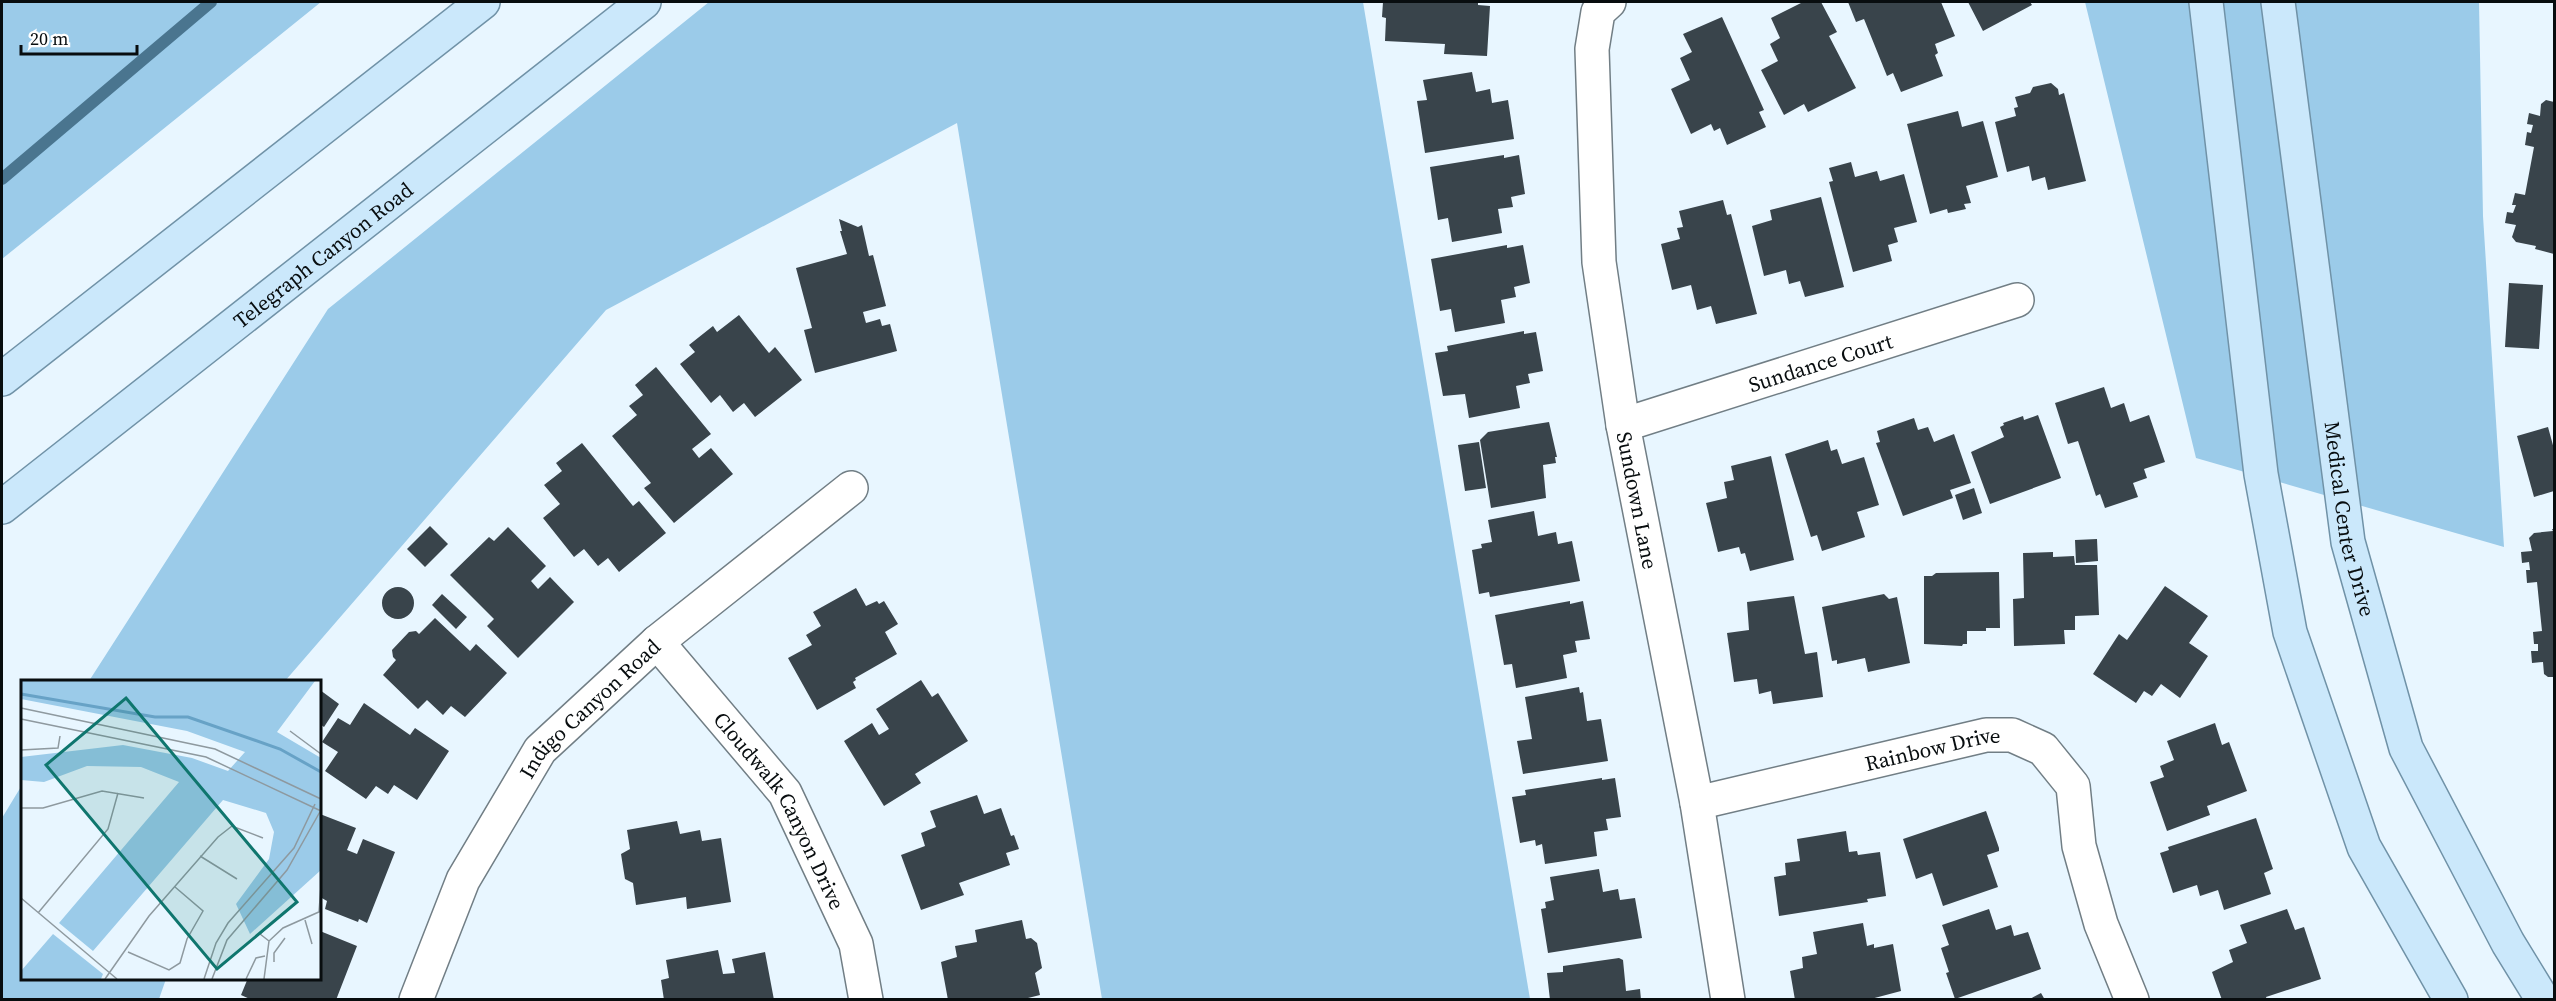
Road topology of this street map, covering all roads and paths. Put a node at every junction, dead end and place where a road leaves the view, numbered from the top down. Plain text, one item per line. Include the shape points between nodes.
1 (483, 2) edge
2 (644, 2) edge
3 (1609, 2) edge
4 (2206, 2) edge
5 (2278, 2) edge
6 (2017, 300) dead end
7 (2, 379) edge
8 (1623, 424) junction
9 (851, 488) dead end
10 (2, 507) edge
11 (657, 642) junction
12 (1697, 803) junction
13 (416, 999) edge
14 (866, 999) edge
15 (1728, 999) edge
16 (2132, 999) edge
17 (2451, 999) edge
18 (2543, 999) edge

1 - 7 main road
2 - 10 main road, Telegraph Canyon Road
3 - 8 street, Sundown Lane via 1598,12 1592,49 1595,180 1599,262
4 - 17 main road via 2261,474 2290,632 2364,847
5 - 18 main road, Medical Center Drive via 2348,542 2406,748 2508,943
6 - 8 street, Sundance Court
8 - 12 street, Sundown Lane
9 - 11 street, Indigo Canyon Road
11 - 13 street, Indigo Canyon Road via 540,750 463,880
11 - 14 street, Cloudwalk Canyon Drive via 785,793 856,944
12 - 15 street, Sundown Lane
12 - 16 street, Rainbow Drive via 1986,735 2012,735 2043,749 2073,786 2079,846 2101,924

